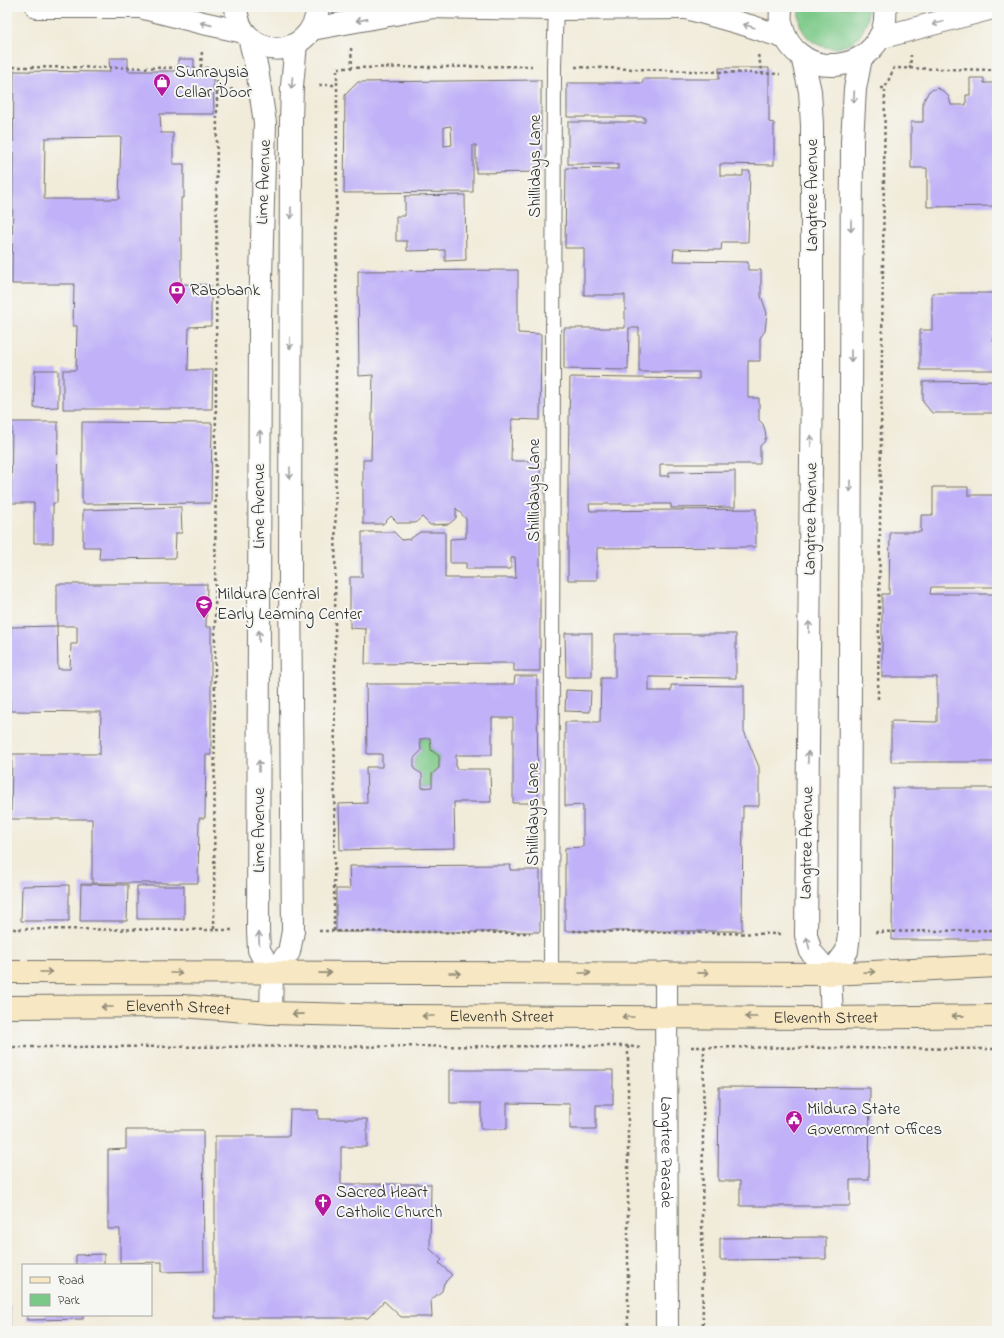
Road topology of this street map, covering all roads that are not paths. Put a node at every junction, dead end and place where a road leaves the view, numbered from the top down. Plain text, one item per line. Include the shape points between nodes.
1 (37, 7) edge
2 (146, 7) edge
3 (236, 7) edge
4 (318, 7) edge
5 (427, 7) edge
6 (781, 7) edge
7 (885, 7) edge
8 (968, 7) edge
9 (556, 8) edge
10 (691, 8) edge
11 (993, 10) edge
12 (312, 29) junction
13 (246, 35) junction
14 (786, 38) junction
15 (879, 38) junction
16 (296, 44) junction
17 (802, 56) junction
18 (860, 58) junction
19 (997, 966) edge
20 (7, 972) edge
21 (272, 973) junction
22 (551, 973) junction
23 (666, 973) junction
24 (830, 974) junction
25 (7, 1007) edge
26 (271, 1014) junction
27 (997, 1016) edge
28 (667, 1017) junction
29 (832, 1018) junction
30 (666, 1331) edge

1 - 2 street
13 -> 2 street
3 - 13 street, Lime Avenue via 238,21
4 - 12 street
5 - 9 street
5 -> 12 street
6 - 14 street via 780,22
7 - 15 street via 885,24
8 - 11 street
9 - 10 street
9 - 22 lane, Shillidays Lane
14 -> 10 street
11 -> 15 street
12 - 16 street
13 - 16 street via 271,48 284,48
21 -> 13 street, Lime Avenue via 259,950 258,931 260,317 265,122 260,86
14 - 17 street
15 - 18 street
16 -> 21 street, Lime Avenue via 292,86 290,580 293,930 289,952
17 - 18 street via 815,63 830,66 846,64
24 -> 17 street, Langtree Avenue via 811,952 806,935 812,125 810,91
18 -> 24 street via 855,89 852,150 850,934 847,951
24 -> 19 main road, Eleventh Street
20 -> 21 main road, Eleventh Street
21 -> 22 main road, Eleventh Street
21 - 26 street
22 -> 23 main road, Eleventh Street
23 -> 24 main road, Eleventh Street
23 - 28 street, Langtree Parade
24 - 29 street
26 -> 25 main road, Eleventh Street via 182,1006
28 -> 26 main road, Eleventh Street
27 -> 29 main road, Eleventh Street
29 -> 28 main road, Eleventh Street
28 - 30 street, Langtree Parade

